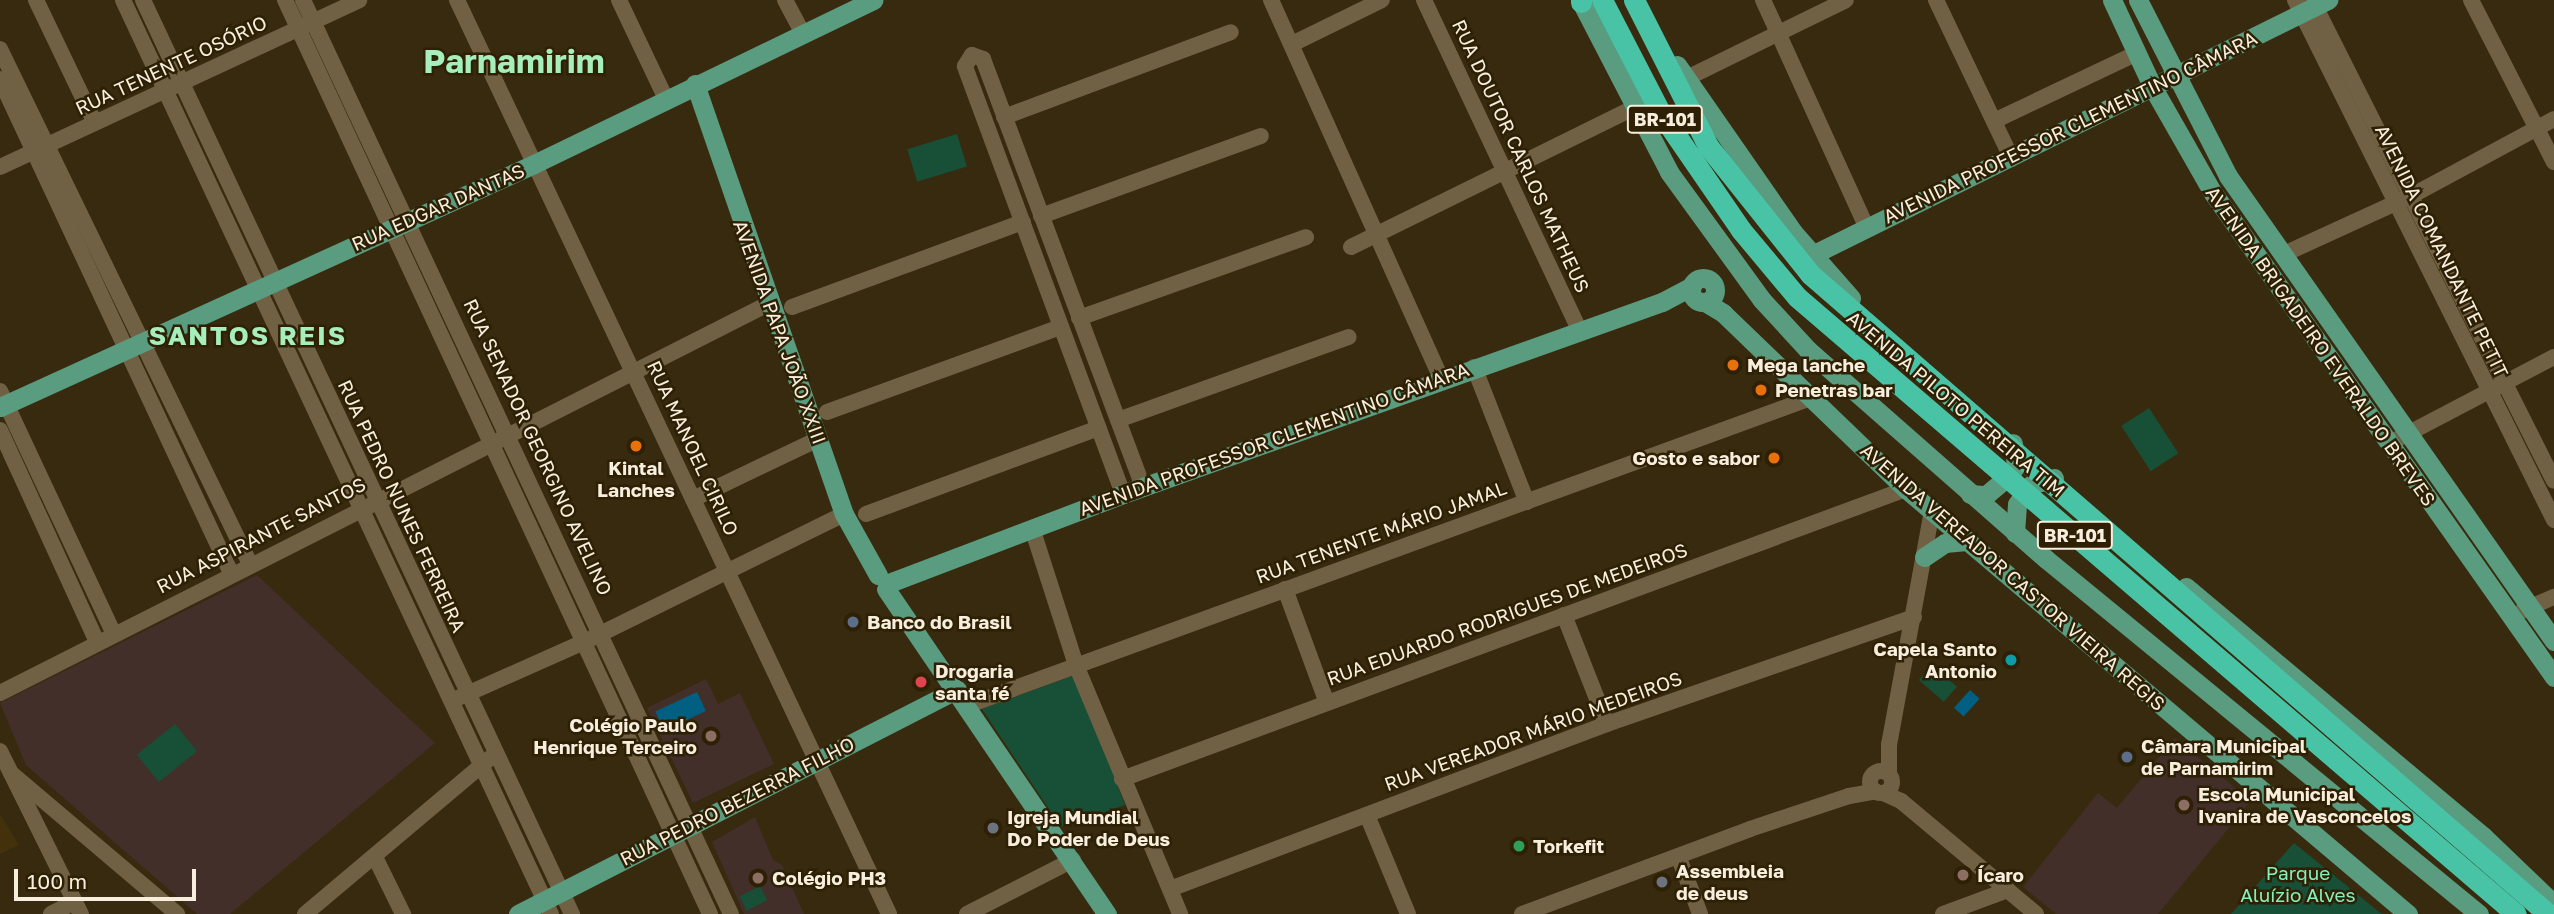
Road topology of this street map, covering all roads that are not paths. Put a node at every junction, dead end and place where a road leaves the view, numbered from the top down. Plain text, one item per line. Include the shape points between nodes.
1 (36, 0) edge
2 (123, 0) edge
3 (143, 0) edge
4 (285, 0) edge
5 (303, 0) edge
6 (359, 0) edge
7 (457, 0) edge
8 (619, 0) edge
9 (785, 0) edge
10 (873, 0) edge
11 (1271, 0) edge
12 (1382, 0) edge
13 (1424, 0) edge
14 (1586, 0) edge
15 (1634, 0) edge
16 (1644, 0) edge
17 (1763, 0) edge
18 (1846, 0) edge
19 (1936, 0) edge
20 (2112, 0) edge
21 (2138, 0) edge
22 (2471, 0) edge
23 (2310, 4) edge
24 (306, 26) junction
25 (1231, 32) dead end
26 (803, 34) junction
27 (1779, 34) junction
28 (1292, 44) junction
29 (0, 49) edge
30 (2137, 53) junction
31 (989, 76) junction
32 (2177, 76) junction
33 (0, 79) edge
34 (1685, 79) junction
35 (695, 84) junction
36 (971, 84) junction
37 (174, 86) junction
38 (2153, 88) junction
39 (666, 99) junction
40 (1635, 107) junction
41 (1004, 117) junction
42 (2554, 119) edge
43 (1994, 121) junction
44 (95, 123) junction
45 (2537, 128) junction
46 (1261, 136) dead end
47 (42, 147) junction
48 (2012, 159) junction
49 (2554, 162) edge
50 (534, 164) junction
51 (0, 167) edge
52 (1508, 172) junction
53 (1026, 176) junction
54 (1008, 182) junction
55 (2411, 196) junction
56 (2396, 204) junction
57 (1041, 216) junction
58 (1023, 222) junction
59 (401, 223) junction
60 (1866, 226) junction
61 (1306, 237) dead end
62 (1380, 237) junction
63 (1717, 239) junction
64 (1352, 247) dead end
65 (2282, 255) junction
66 (1812, 256) junction
67 (1064, 276) junction
68 (2453, 280) junction
69 (1749, 283) junction
70 (1046, 284) junction
71 (265, 286) junction
72 (2437, 289) junction
73 (1705, 292) junction
74 (768, 304) junction
75 (792, 307) dead end
76 (1079, 318) junction
77 (1062, 327) junction
78 (1579, 330) junction
79 (1349, 337) dead end
80 (133, 347) junction
81 (2554, 357) edge
82 (1474, 367) junction
83 (634, 371) junction
84 (1441, 379) junction
85 (1103, 380) junction
86 (2504, 383) junction
87 (1084, 387) junction
88 (2488, 392) junction
89 (1808, 398) junction
90 (2, 401) edge
91 (827, 412) dead end
92 (1118, 420) junction
93 (1099, 428) junction
94 (0, 430) edge
95 (2408, 434) junction
96 (818, 439) junction
97 (501, 440) junction
98 (2013, 443) junction
99 (2390, 443) junction
100 (2054, 478) junction
101 (2554, 481) edge
102 (1143, 486) junction
103 (1906, 489) junction
104 (1123, 494) junction
105 (1970, 494) junction
106 (378, 499) junction
107 (693, 499) junction
108 (1527, 502) junction
109 (359, 508) junction
110 (1932, 510) junction
111 (844, 514) junction
112 (866, 514) dead end
113 (2554, 520) edge
114 (1032, 528) junction
115 (2015, 533) junction
116 (1969, 541) junction
117 (1924, 557) junction
118 (250, 564) junction
119 (726, 570) junction
120 (231, 573) junction
121 (885, 582) junction
122 (1285, 589) junction
123 (2554, 597) edge
124 (2530, 608) junction
125 (1564, 615) junction
126 (1914, 617) junction
127 (2510, 617) junction
128 (114, 634) junction
129 (602, 634) junction
130 (2554, 641) edge
131 (97, 642) junction
132 (584, 642) junction
133 (1076, 665) junction
134 (2554, 677) edge
135 (957, 689) junction
136 (0, 693) edge
137 (467, 694) junction
138 (451, 702) junction
139 (1327, 703) junction
140 (969, 705) junction
141 (1607, 724) junction
142 (0, 751) edge
143 (2344, 751) junction
144 (488, 760) junction
145 (817, 760) junction
146 (11, 773) junction
147 (1122, 779) junction
148 (1882, 781) junction
149 (1367, 815) junction
150 (682, 829) junction
151 (375, 857) junction
152 (1679, 858) junction
153 (1073, 860) junction
154 (1170, 889) junction
155 (2008, 890) junction
156 (552, 902) edge
157 (2554, 904) edge
158 (78, 908) edge
159 (51, 914) edge
160 (177, 914) edge
161 (305, 914) edge
162 (403, 914) edge
163 (518, 914) edge
164 (572, 914) edge
165 (710, 914) edge
166 (732, 914) edge
167 (889, 914) edge
168 (968, 914) edge
169 (1107, 914) edge
170 (1180, 914) edge
171 (1408, 914) edge
172 (1522, 914) edge
173 (1700, 914) edge
174 (1943, 914) edge
175 (2036, 914) edge
176 (2408, 914) edge
177 (2479, 914) edge
178 (2516, 914) edge
179 (2548, 914) edge

1 - 44 street
2 - 37 street, RUA PEDRO NUNES FERREIRA
3 - 37 street, RUA PEDRO NUNES FERREIRA
4 - 24 street, RUA SENADOR GEORGINO AVELINO
5 - 24 street, RUA SENADOR GEORGINO AVELINO
6 - 24 street, RUA TENENTE OSÓRIO
7 - 50 street, RUA MANOEL CIRILO
8 - 39 street
9 - 26 street
10 - 26 main road, RUA EDGAR DANTAS
11 - 28 street
12 - 28 street
13 - 52 street, RUA DOUTOR CARLOS MATHEUS
14 - 40 main road
14 - 143 highway, AVENIDA PILOTO PEREIRA TIM / BR-101 via 1741,230 1812,311
15 - 143 highway, AVENIDA PILOTO PEREIRA TIM / BR-101 via 1708,146 1780,239 1830,294
16 - 34 main road
17 - 27 street
18 - 27 street
19 - 43 street
20 - 30 main road, AVENIDA BRIGADEIRO EVERALDO BREVES
21 - 32 main road, AVENIDA BRIGADEIRO EVERALDO BREVES
22 - 45 street
23 - 32 main road, AVENIDA PROFESSOR CLEMENTINO CÂMARA
23 - 55 street, AVENIDA COMANDANTE PETIT
23 - 56 street, AVENIDA COMANDANTE PETIT
24 - 37 street, RUA TENENTE OSÓRIO
24 - 59 street, RUA SENADOR GEORGINO AVELINO
25 - 41 street
26 - 35 main road, RUA EDGAR DANTAS
27 - 34 street
27 - 60 street
28 - 62 street
29 - 47 street
30 - 38 main road, AVENIDA BRIGADEIRO EVERALDO BREVES
30 - 43 street
31 - 36 street
31 - 36 street via 982,59 972,55 965,66
31 - 41 street
32 - 38 main road, AVENIDA PROFESSOR CLEMENTINO CÂMARA
32 - 65 main road, AVENIDA BRIGADEIRO EVERALDO BREVES via 2208,144
33 - 47 street
34 - 66 main road
35 - 39 main road, RUA EDGAR DANTAS
35 - 74 main road, AVENIDA PAPA JOÃO XXIII
36 - 54 street
37 - 44 street, RUA TENENTE OSÓRIO
37 - 71 street, RUA PEDRO NUNES FERREIRA
38 - 48 main road, AVENIDA PROFESSOR CLEMENTINO CÂMARA
38 - 99 main road, AVENIDA BRIGADEIRO EVERALDO BREVES via 2213,193
39 - 50 main road, RUA EDGAR DANTAS
40 - 52 street
40 - 63 main road via 1669,172
41 - 53 street
42 - 45 street
43 - 48 street
44 - 47 street, RUA TENENTE OSÓRIO
45 - 49 street
45 - 55 street
46 - 57 street
47 - 51 street, RUA TENENTE OSÓRIO
47 - 80 street
48 - 60 main road, AVENIDA PROFESSOR CLEMENTINO CÂMARA
50 - 59 main road, RUA EDGAR DANTAS
50 - 83 street, RUA MANOEL CIRILO
52 - 62 street
52 - 78 street, RUA DOUTOR CARLOS MATHEUS
53 - 54 street
53 - 57 street
54 - 58 street
55 - 56 street
55 - 68 street, AVENIDA COMANDANTE PETIT
56 - 65 street
56 - 72 street, AVENIDA COMANDANTE PETIT
57 - 67 street
58 - 70 street
58 - 75 street
59 - 71 main road, RUA EDGAR DANTAS
59 - 97 street, RUA SENADOR GEORGINO AVELINO
60 - 66 main road, AVENIDA PROFESSOR CLEMENTINO CÂMARA
61 - 76 street
62 - 64 street
62 - 84 street
63 - 69 main road
63 - 73 main road via 1721,262
65 - 95 main road, AVENIDA BRIGADEIRO EVERALDO BREVES
66 - 98 main road via 1900,346
67 - 70 street
67 - 76 street
68 - 72 street
68 - 86 street, AVENIDA COMANDANTE PETIT
69 - 73 main road, AVENIDA PROFESSOR CLEMENTINO CÂMARA
69 - 105 main road via 1808,350
70 - 77 street
71 - 80 main road, RUA EDGAR DANTAS
71 - 106 street, RUA PEDRO NUNES FERREIRA
71 - 109 street, RUA PEDRO NUNES FERREIRA
72 - 88 street, AVENIDA COMANDANTE PETIT
73 - 78 main road, AVENIDA PROFESSOR CLEMENTINO CÂMARA
73 - 89 main road, AVENIDA VEREADOR CASTOR VIEIRA REGIS
74 - 83 street, RUA ASPIRANTE SANTOS
74 - 96 main road, AVENIDA PAPA JOÃO XXIII
76 - 85 street
77 - 87 street
77 - 91 street
78 - 82 main road, AVENIDA PROFESSOR CLEMENTINO CÂMARA
79 - 92 street
80 - 90 main road, RUA EDGAR DANTAS
80 - 118 street
80 - 120 street
81 - 86 street
82 - 84 main road, AVENIDA PROFESSOR CLEMENTINO CÂMARA
82 - 108 street
83 - 97 street, RUA ASPIRANTE SANTOS
83 - 107 street, RUA MANOEL CIRILO
84 - 102 main road, AVENIDA PROFESSOR CLEMENTINO CÂMARA
85 - 87 street
85 - 92 street
86 - 88 street
86 - 101 street, AVENIDA COMANDANTE PETIT
87 - 93 street
88 - 95 street
88 - 113 street, AVENIDA COMANDANTE PETIT
89 - 103 main road, AVENIDA VEREADOR CASTOR VIEIRA REGIS
89 - 108 street, RUA TENENTE MÁRIO JAMAL
90 - 128 street
92 - 102 street
93 - 104 street
93 - 112 street
94 - 131 street
95 - 99 street
95 - 124 main road, AVENIDA BRIGADEIRO EVERALDO BREVES
96 - 107 street
96 - 111 main road, AVENIDA PAPA JOÃO XXIII
97 - 106 street, RUA ASPIRANTE SANTOS
97 - 129 street, RUA SENADOR GEORGINO AVELINO
97 - 132 street, RUA SENADOR GEORGINO AVELINO
98 - 100 main road
98 - 105 main road via 2016,465 2005,481 1986,495
99 - 127 main road, AVENIDA BRIGADEIRO EVERALDO BREVES
100 - 115 main road via 2031,485 2017,504
100 - 157 main road via 2483,836
102 - 104 main road, AVENIDA PROFESSOR CLEMENTINO CÂMARA
103 - 110 main road, AVENIDA VEREADOR CASTOR VIEIRA REGIS
103 - 125 street, RUA EDUARDO RODRIGUES DE MEDEIROS
104 - 114 main road, AVENIDA PROFESSOR CLEMENTINO CÂMARA
105 - 115 main road
106 - 109 street, RUA ASPIRANTE SANTOS
106 - 137 street, RUA PEDRO NUNES FERREIRA
107 - 119 street, RUA MANOEL CIRILO
108 - 122 street, RUA TENENTE MÁRIO JAMAL
109 - 118 street, RUA ASPIRANTE SANTOS
109 - 138 street, RUA PEDRO NUNES FERREIRA
110 - 116 main road, AVENIDA VEREADOR CASTOR VIEIRA REGIS
110 - 117 street
111 - 119 street
111 - 121 main road, AVENIDA PAPA JOÃO XXIII
114 - 121 main road, AVENIDA PROFESSOR CLEMENTINO CÂMARA
114 - 133 street
115 - 177 main road
116 - 117 main road via 1945,543
116 - 176 main road, AVENIDA VEREADOR CASTOR VIEIRA REGIS
117 - 126 street
118 - 120 street, RUA ASPIRANTE SANTOS
119 - 129 street
119 - 145 street, RUA MANOEL CIRILO
120 - 128 street, RUA ASPIRANTE SANTOS
121 - 135 main road, AVENIDA PAPA JOÃO XXIII
122 - 133 street, RUA TENENTE MÁRIO JAMAL
122 - 139 street
123 - 124 street
124 - 127 street
124 - 130 main road, AVENIDA BRIGADEIRO EVERALDO BREVES
125 - 139 street, RUA EDUARDO RODRIGUES DE MEDEIROS
125 - 141 street
126 - 141 street, RUA VEREADOR MÁRIO MEDEIROS
126 - 148 street
127 - 134 main road, AVENIDA BRIGADEIRO EVERALDO BREVES
128 - 131 street, RUA ASPIRANTE SANTOS
129 - 132 street
129 - 150 street, RUA SENADOR GEORGINO AVELINO
131 - 136 street, RUA ASPIRANTE SANTOS
132 - 137 street
132 - 150 street, RUA SENADOR GEORGINO AVELINO
133 - 140 street, RUA TENENTE MÁRIO JAMAL
133 - 147 street
135 - 140 main road, AVENIDA PAPA JOÃO XXIII
135 - 145 main road, RUA PEDRO BEZERRA FILHO
137 - 138 street
137 - 144 street, RUA PEDRO NUNES FERREIRA
138 - 144 street, RUA PEDRO NUNES FERREIRA
139 - 147 street, RUA EDUARDO RODRIGUES DE MEDEIROS
140 - 153 main road, AVENIDA PAPA JOÃO XXIII
141 - 149 street, RUA VEREADOR MÁRIO MEDEIROS
142 - 146 street
143 - 178 highway, AVENIDA PILOTO PEREIRA TIM / BR-101
143 - 179 highway, AVENIDA PILOTO PEREIRA TIM / BR-101
144 - 151 street
144 - 156 street, RUA PEDRO NUNES FERREIRA
145 - 150 main road, RUA PEDRO BEZERRA FILHO
145 - 167 street, RUA MANOEL CIRILO
146 - 158 street
146 - 160 street
147 - 154 street
148 - 152 street
148 - 155 street
149 - 154 street, RUA VEREADOR MÁRIO MEDEIROS
149 - 171 street
150 - 156 main road, RUA PEDRO BEZERRA FILHO
150 - 165 street, RUA SENADOR GEORGINO AVELINO
150 - 166 street, RUA SENADOR GEORGINO AVELINO
151 - 161 street
151 - 162 street
152 - 172 street
152 - 173 street
153 - 168 street
153 - 169 main road, AVENIDA PAPA JOÃO XXIII
154 - 170 street
155 - 174 street
155 - 175 street
156 - 163 main road, RUA PEDRO BEZERRA FILHO
156 - 164 street, RUA PEDRO NUNES FERREIRA
158 - 159 street

